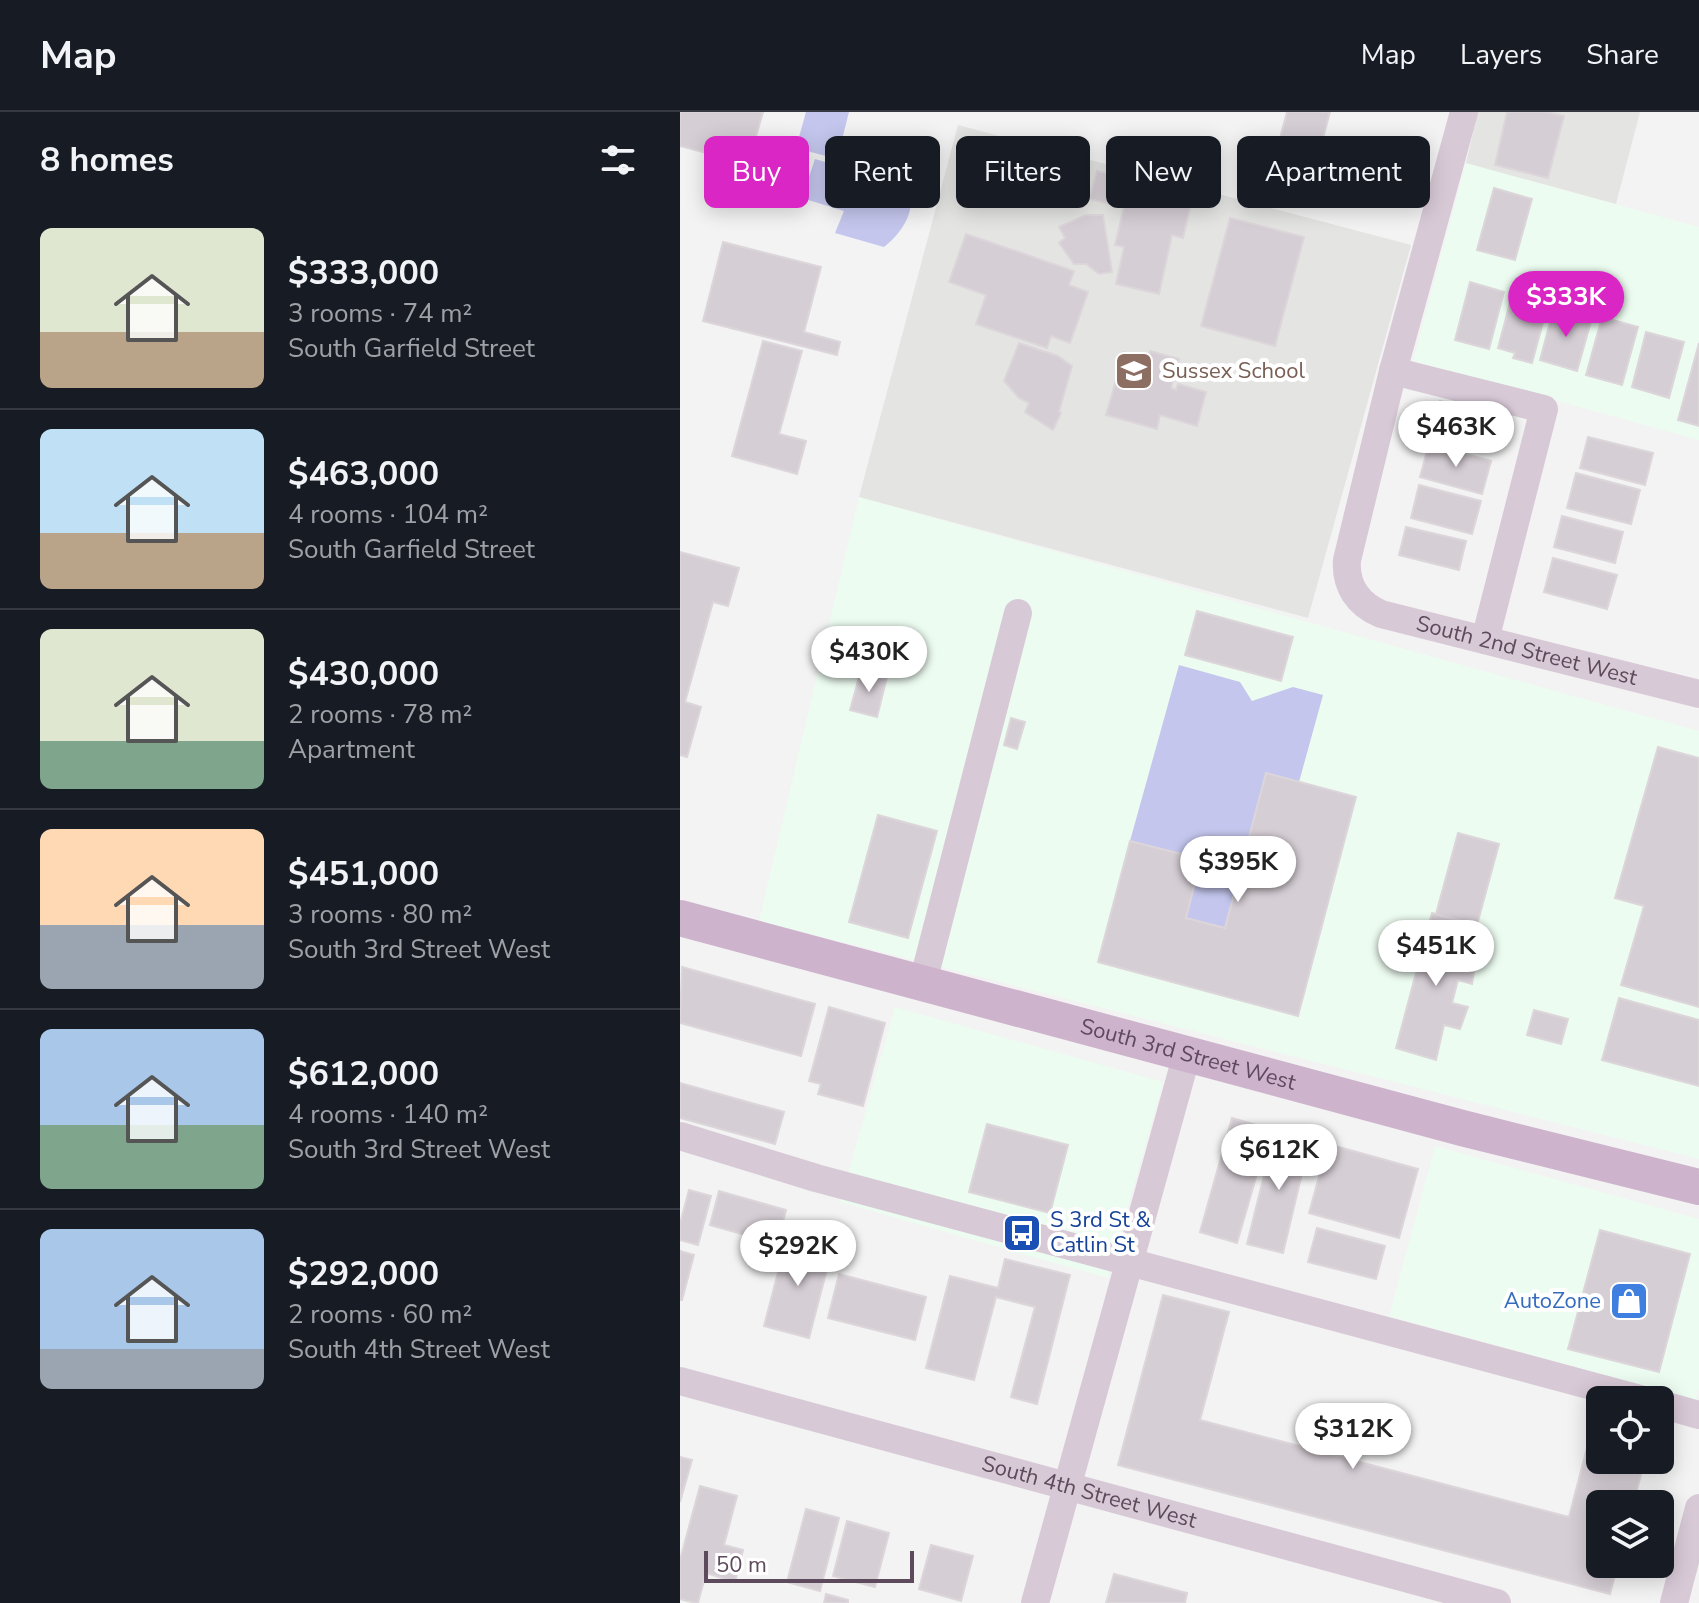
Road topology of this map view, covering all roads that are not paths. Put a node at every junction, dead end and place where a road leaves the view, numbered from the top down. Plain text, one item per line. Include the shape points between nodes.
1 (1464, 112) edge
2 (1393, 371) junction
3 (1018, 613) dead end
4 (1485, 640) junction
5 (1699, 694) edge
6 (680, 918) edge
7 (923, 982) junction
8 (1187, 1054) junction
9 (680, 1136) edge
10 (1699, 1187) edge
11 (1128, 1262) junction
12 (680, 1381) edge
13 (1592, 1386) edge
14 (1674, 1408) edge
15 (1699, 1415) edge
16 (1066, 1487) junction
17 (1699, 1508) edge
18 (1035, 1603) edge
19 (1497, 1603) edge
20 (1674, 1603) edge

1 - 2 street
2 - 4 street, South 2nd Street West via 1347,560 1348,577 1358,600 1381,614
2 - 4 street via 1544,409
3 - 7 street
4 - 5 street, South 2nd Street West
6 - 7 main road, South 3rd Street West
7 - 8 main road, South 3rd Street West
8 - 10 main road, South 3rd Street West
8 - 11 street
9 - 11 street
11 - 13 street
11 - 16 street
12 - 16 street, South 4th Street West
14 - 15 street
16 - 18 street
16 - 19 street, South 4th Street West
17 - 20 street

